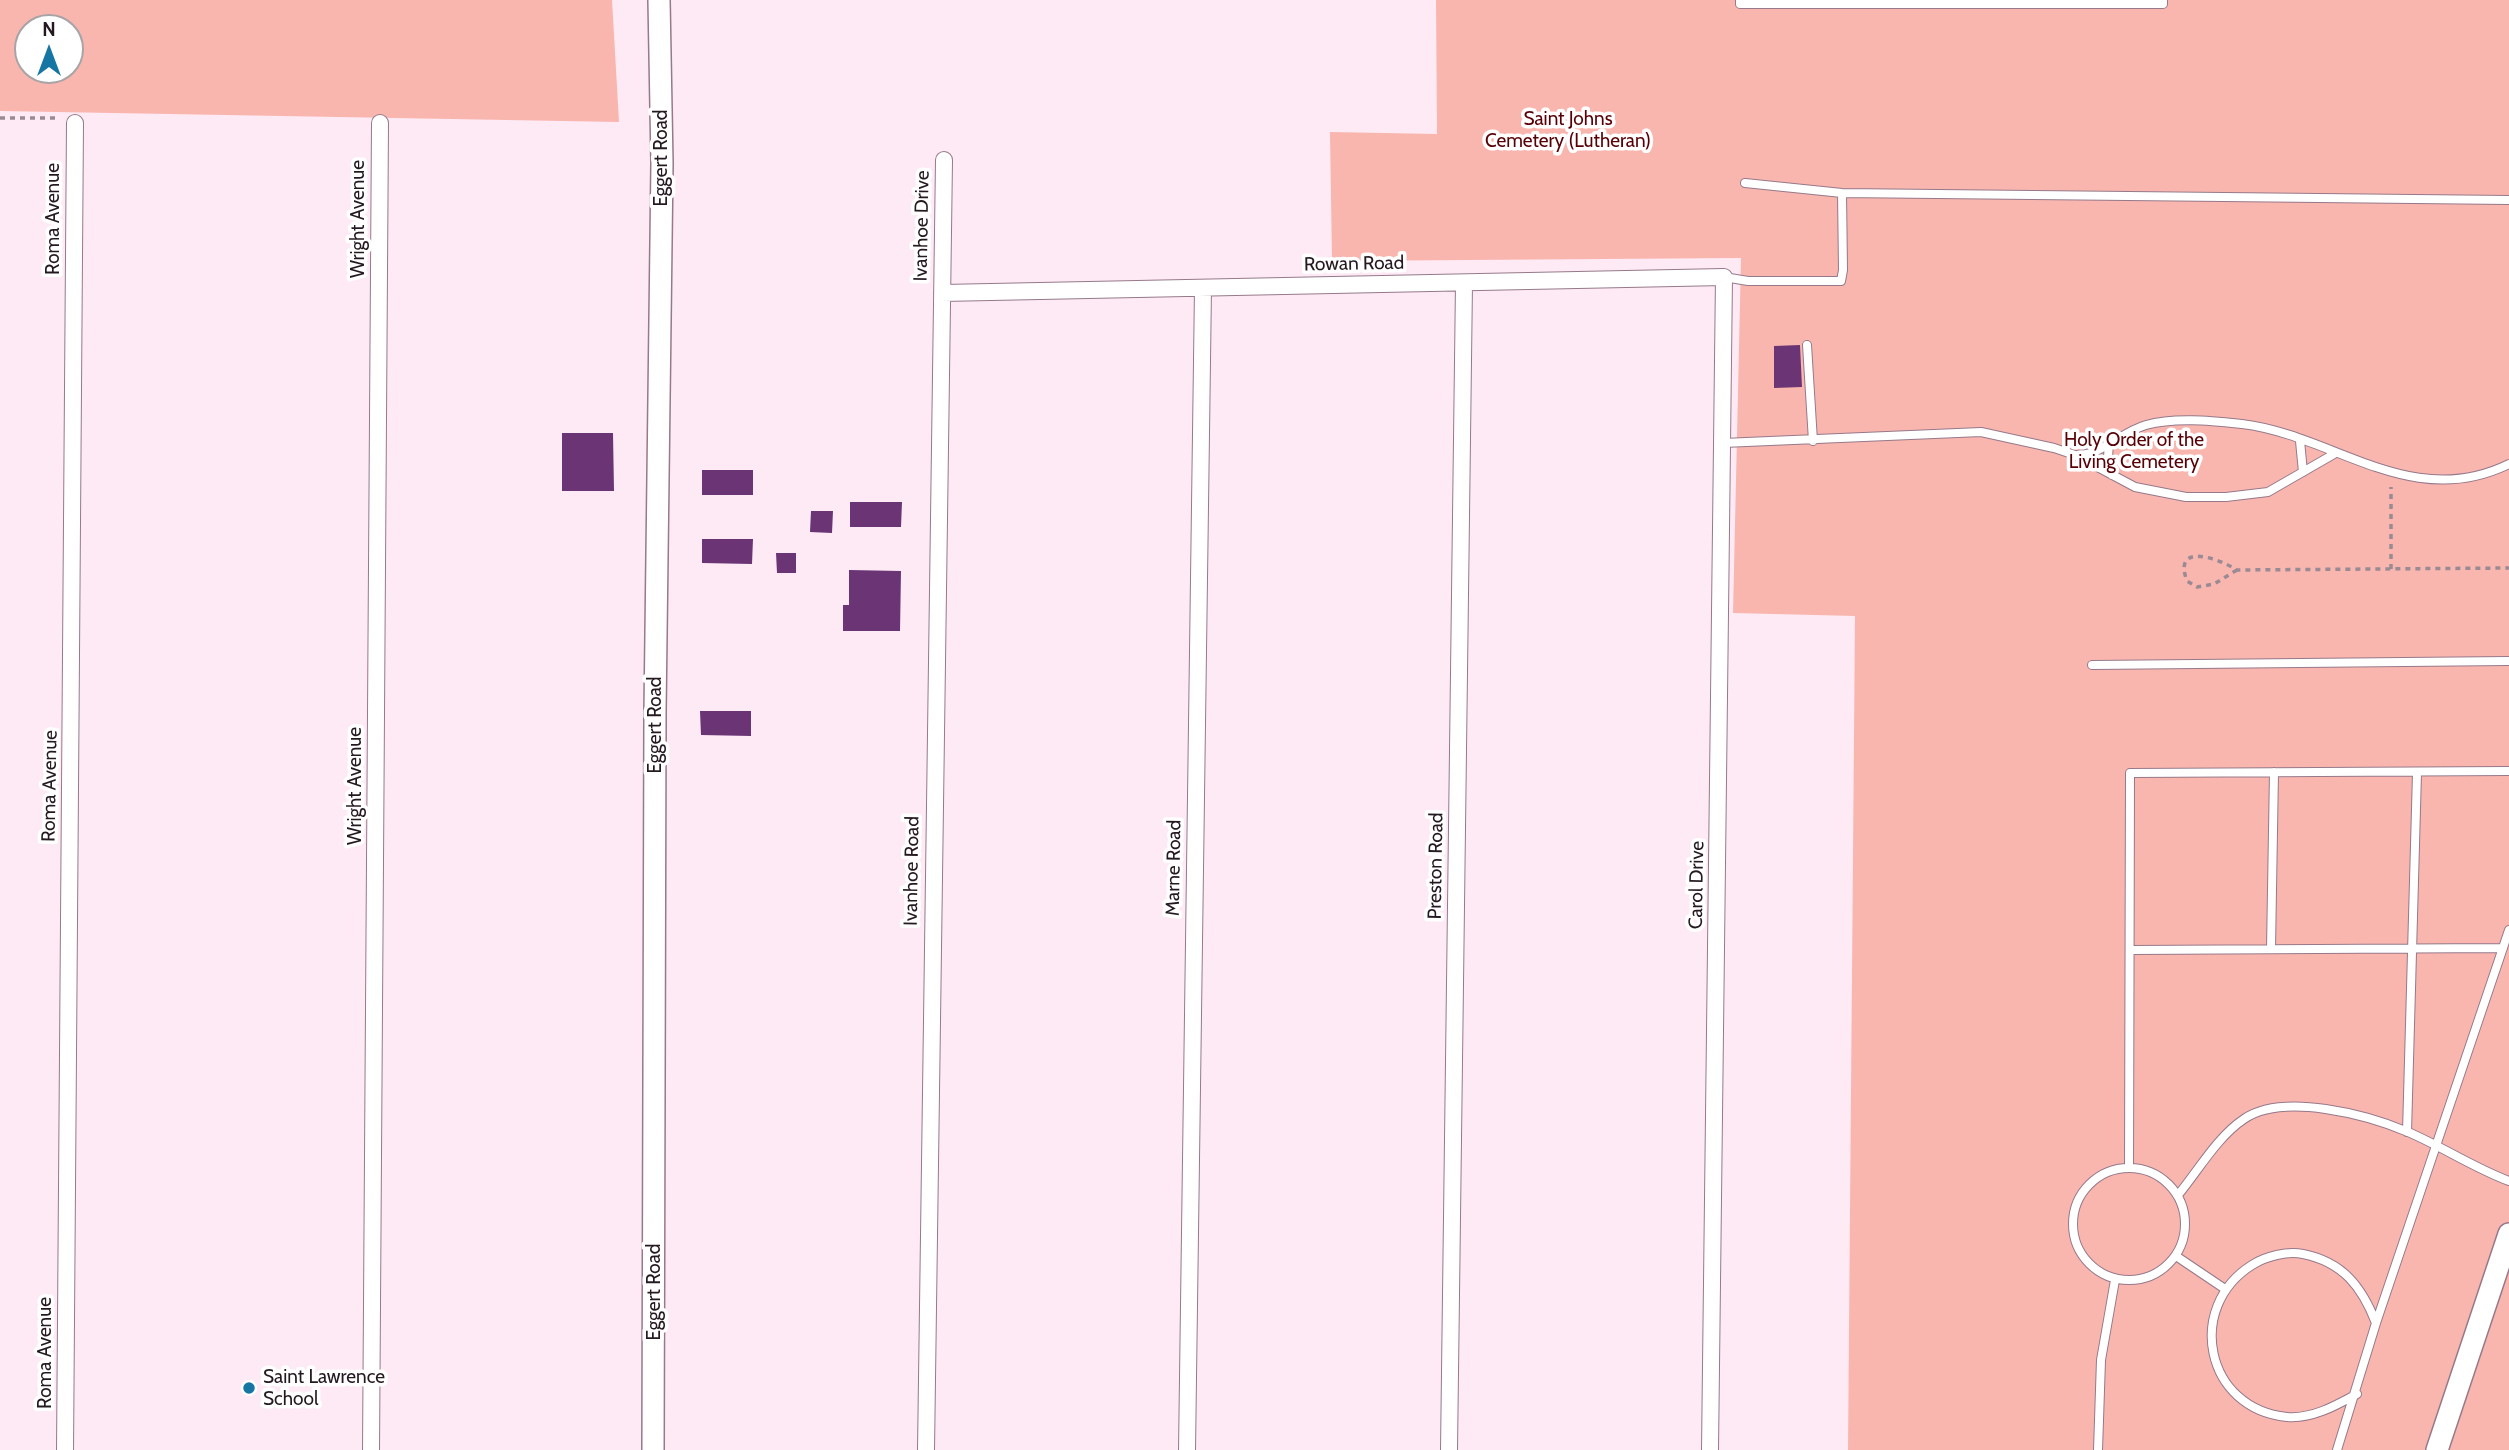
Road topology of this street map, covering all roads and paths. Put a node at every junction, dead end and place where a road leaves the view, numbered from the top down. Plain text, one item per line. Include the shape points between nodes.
1 (659, 0) edge
2 (1740, 0) edge
3 (2163, 0) edge
4 (0, 118) edge
5 (75, 123) joint
6 (380, 123) dead end
7 (944, 160) dead end
8 (1745, 183) dead end
9 (1842, 193) junction
10 (2509, 200) edge
11 (1724, 277) junction
12 (1464, 282) junction
13 (1203, 288) junction
14 (942, 293) junction
15 (1807, 345) dead end
16 (1813, 441) junction
17 (2300, 441) junction
18 (1723, 443) junction
19 (2109, 444) junction
20 (2334, 454) junction
21 (2075, 456) junction
22 (2509, 464) edge
23 (2303, 472) junction
24 (2395, 474) junction
25 (2112, 475) junction
26 (2509, 568) edge
27 (2391, 569) junction
28 (2236, 570) junction
29 (2509, 661) edge
30 (2092, 665) dead end
31 (2509, 771) edge
32 (2274, 772) junction
33 (2417, 773) junction
34 (2509, 930) edge
35 (2412, 946) junction
36 (2503, 948) junction
37 (2271, 949) junction
38 (2131, 950) junction
39 (2407, 1132) junction
40 (2438, 1147) junction
41 (2129, 1168) junction
42 (2509, 1181) edge
43 (2178, 1195) junction
44 (2509, 1234) edge
45 (2176, 1256) junction
46 (2115, 1280) junction
47 (2225, 1289) junction
48 (2376, 1323) junction
49 (2357, 1394) junction
50 (65, 1450) edge
51 (371, 1450) edge
52 (653, 1450) edge
53 (926, 1450) edge
54 (1187, 1450) edge
55 (1449, 1450) edge
56 (1710, 1450) edge
57 (2098, 1450) edge
58 (2337, 1450) edge
59 (2437, 1450) edge

1 - 52 street, Eggert Road via 662,163
2 - 3 lane via 1740,4 2163,4
4 - 5 path via 75,118
5 - 50 street, Roma Avenue
6 - 51 street, Wright Avenue
7 - 14 street, Ivanhoe Drive
8 - 9 lane
9 - 10 lane
9 - 11 lane via 1841,281
11 - 12 street, Rowan Road
11 - 18 street, Carol Drive
12 - 13 street, Rowan Road
12 - 55 street, Preston Road
13 - 14 street, Rowan Road
13 - 54 street, Marne Road
14 - 53 street, Ivanhoe Road
15 - 16 lane
16 - 18 lane
16 - 21 lane via 1981,432
17 - 19 lane via 2244,425 2200,421 2147,425
17 - 20 lane
17 - 23 lane
18 - 56 street, Carol Drive
19 - 21 lane
19 - 25 lane
20 - 23 lane
20 - 24 lane
21 - 25 lane
22 - 24 lane via 2463,477
23 - 25 lane via 2268,492 2207,497 2154,493
24 - 27 path
26 - 27 path
27 - 28 path
28 - 28 path via 2195,555 2184,569 2186,581 2197,587 2214,584
29 - 30 lane
31 - 33 lane
32 - 33 lane
32 - 37 lane
32 - 38 lane via 2130,774
33 - 35 lane
34 - 36 lane
35 - 36 lane
35 - 37 lane
35 - 39 lane
36 - 40 lane
37 - 38 lane
38 - 41 lane
39 - 40 lane
39 - 43 lane via 2316,1107 2266,1108 2244,1119 2221,1140
40 - 42 lane
40 - 48 lane
41 - 43 lane via 2157,1175
41 - 46 lane via 2106,1172 2087,1186 2073,1218 2079,1252 2094,1269
43 - 45 lane via 2186,1220
44 - 59 street
45 - 46 lane via 2160,1272 2138,1280
45 - 47 lane
46 - 57 lane via 2101,1360
47 - 48 lane via 2257,1262 2299,1253 2339,1267 2355,1281
47 - 49 lane via 2214,1311 2213,1348 2225,1382 2242,1399 2263,1412 2288,1417 2312,1415
48 - 49 lane
49 - 58 lane

